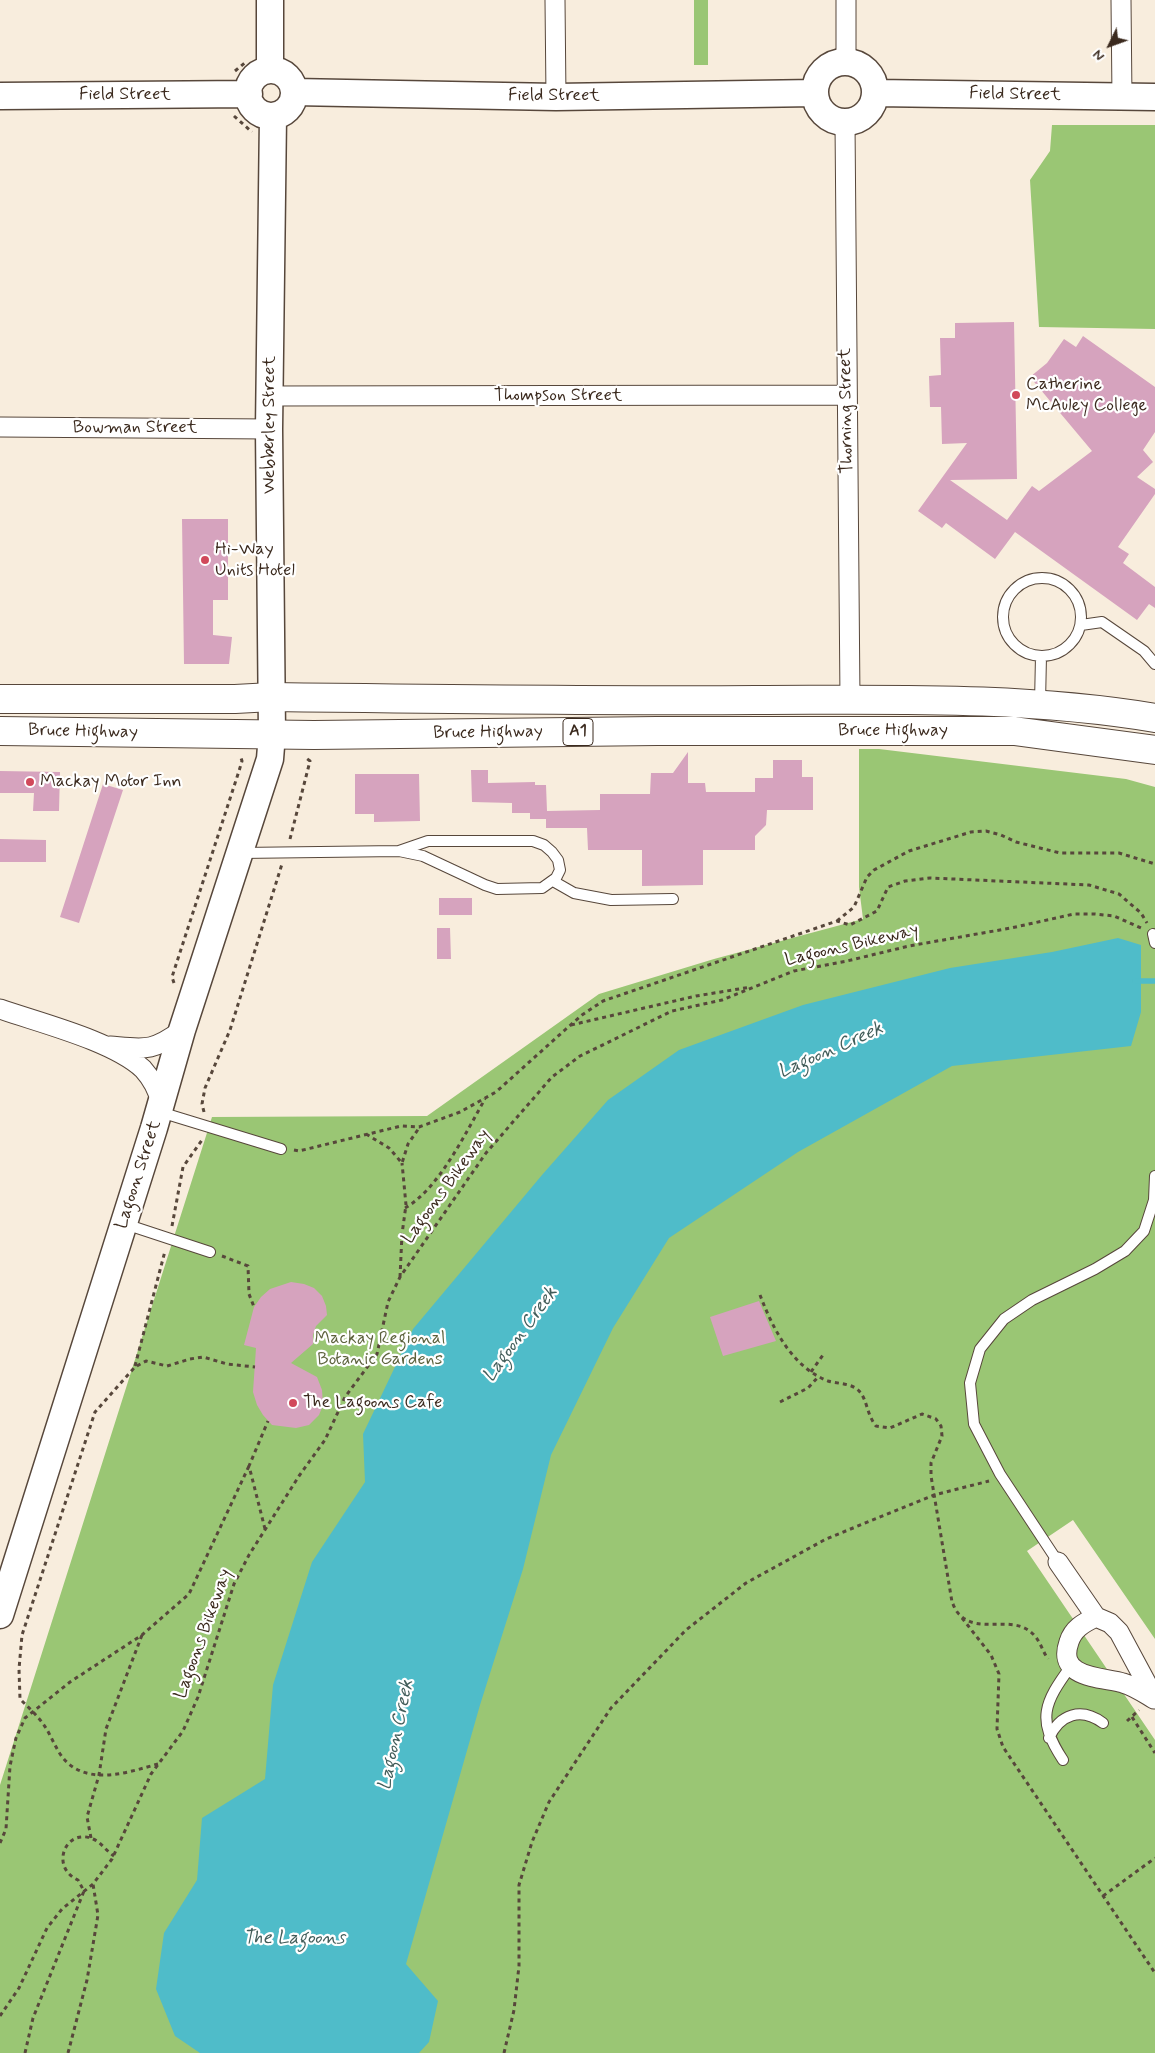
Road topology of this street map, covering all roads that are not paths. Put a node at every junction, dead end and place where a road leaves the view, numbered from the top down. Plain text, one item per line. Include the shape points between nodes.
1 (270, 0) edge
2 (555, 0) edge
3 (846, 0) edge
4 (1121, 0) edge
5 (846, 62) junction
6 (270, 70) junction
7 (294, 92) junction
8 (815, 92) junction
9 (876, 92) junction
10 (249, 94) junction
11 (0, 96) edge
12 (556, 97) junction
13 (1155, 97) edge
14 (1122, 98) junction
15 (273, 116) junction
16 (844, 123) junction
17 (847, 395) junction
18 (270, 396) junction
19 (0, 427) edge
20 (269, 429) junction
21 (1081, 625) junction
22 (1041, 656) junction
23 (1155, 664) edge
24 (272, 697) junction
25 (0, 698) edge
26 (850, 699) junction
27 (1040, 704) junction
28 (1155, 718) edge
29 (0, 731) edge
30 (272, 734) junction
31 (1155, 750) edge
32 (399, 850) junction
33 (239, 853) junction
34 (553, 881) junction
35 (673, 899) dead end
36 (0, 1009) edge
37 (182, 1030) junction
38 (104, 1045) junction
39 (160, 1107) junction
40 (281, 1149) road end
41 (1155, 1176) edge
42 (123, 1223) junction
43 (210, 1252) road end
44 (1058, 1562) joint
45 (0, 1615) edge
46 (1096, 1618) junction
47 (1066, 1673) junction
48 (1155, 1699) edge
49 (1103, 1723) dead end
50 (1049, 1738) junction
51 (1063, 1760) dead end

1 - 6 street
2 - 12 street
3 - 5 street
4 - 14 street
5 - 8 street via 828,67 816,83
5 - 9 street via 865,68
6 - 7 street via 289,78
6 - 10 street via 256,77
7 - 12 street, Field Street
7 - 15 street via 286,111
8 - 12 street, Field Street
8 - 16 street via 816,103 822,112
9 - 14 street, Field Street
9 - 16 street via 874,105 868,114 860,120
10 - 11 street, Field Street
10 - 15 street via 258,111
13 - 14 street, Field Street
15 - 18 street, Webberley Street
16 - 17 street, Thorning Street
17 - 18 street, Thompson Street
17 - 26 street, Thorning Street
18 - 20 street, Webberley Street
19 - 20 street, Bowman Street
20 - 24 street, Webberley Street
21 - 22 lane via 1074,642 1063,651
21 - 22 lane via 1077,598 1061,582 1034,578 1021,583 1004,605 1002,619 1013,644 1024,652
21 - 23 lane via 1102,622 1144,651
22 - 27 lane
24 - 25 highway, Bruce Highway / A1
24 - 26 highway, Bruce Highway / A1
24 - 30 street, Webberley Street
26 - 27 highway, Bruce Highway / A1
27 - 28 highway, Bruce Highway / A1
29 - 30 highway, Bruce Highway / A1
30 - 31 highway, Bruce Highway / A1 via 1014,731
30 - 33 street, Lagoon Street via 270,759
32 - 33 lane
32 - 34 lane via 422,856 497,889 542,888
32 - 34 lane via 428,841 533,841 544,845 558,860 560,870
33 - 37 street, Lagoon Street
34 - 35 lane via 574,893 602,899
36 - 38 street
37 - 38 street via 163,1044 146,1049
37 - 39 street, Lagoon Street
38 - 39 street via 144,1070 152,1080
39 - 40 lane
39 - 42 street, Lagoon Street
41 - 44 lane via 1154,1200 1144,1231 1125,1251 1032,1300 1004,1319 980,1350 970,1383 974,1424 1000,1474
42 - 43 lane
42 - 45 street, Lagoon Street
44 - 46 street
46 - 47 street via 1082,1623 1071,1636
46 - 48 street via 1110,1623 1119,1632
47 - 48 street via 1077,1671 1091,1678 1125,1683
47 - 50 lane via 1050,1696 1046,1711
49 - 50 lane via 1092,1716 1068,1716 1055,1726
50 - 51 lane

